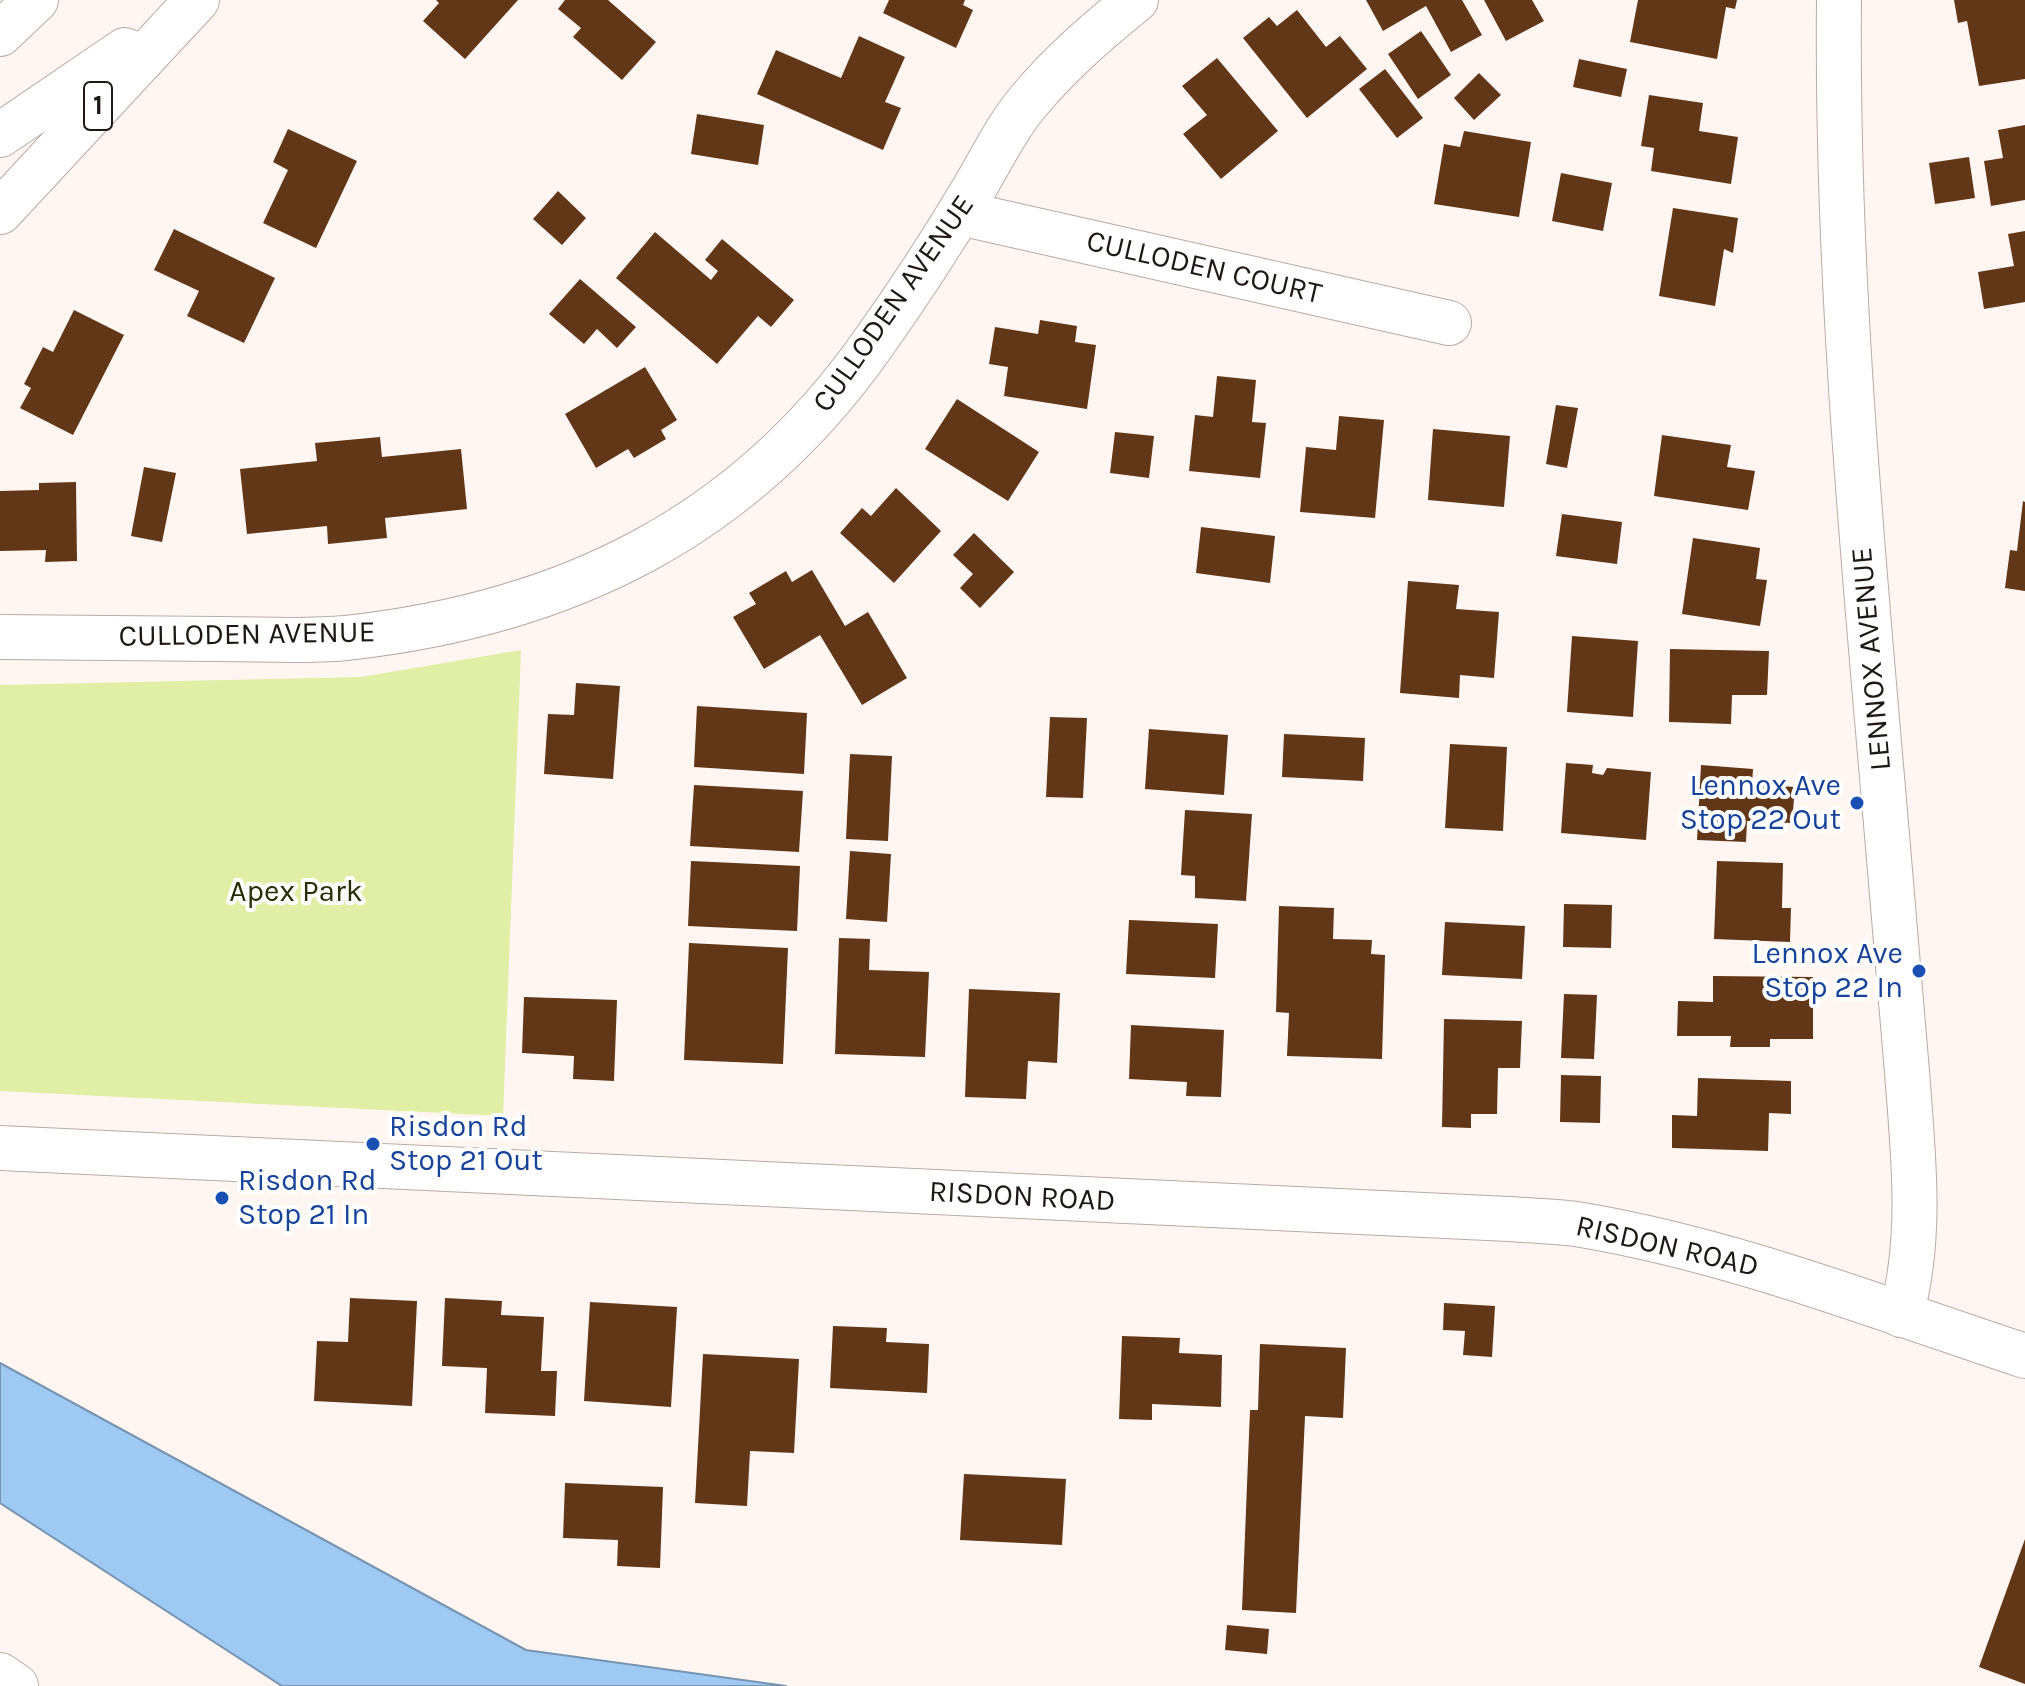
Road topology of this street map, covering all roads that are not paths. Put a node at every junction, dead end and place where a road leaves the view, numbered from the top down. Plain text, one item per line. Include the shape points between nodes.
1 (36, 0) edge
2 (1136, 0) edge
3 (1839, 0) edge
4 (194, 3) edge
5 (0, 34) edge
6 (0, 135) edge
7 (0, 212) edge
8 (960, 213) junction
9 (1449, 323) dead end
10 (0, 637) edge
11 (0, 1148) edge
12 (1901, 1315) junction
13 (2025, 1356) edge
14 (0, 1675) edge
15 (16, 1686) edge

1 - 5 main road
2 - 8 main road, CULLODEN AVENUE via 1059,67 1026,105
3 - 12 main road, LENNOX AVENUE via 1848,363 1916,1214 1910,1283
4 - 6 main road
4 - 7 main road, 1
8 - 9 main road, CULLODEN COURT
8 - 10 main road, CULLODEN AVENUE via 870,347 811,421 737,489 681,530 602,573 529,601 443,624 342,638
11 - 12 main road, RISDON ROAD via 1578,1224 1746,1263
12 - 13 main road, RISDON ROAD
14 - 15 main road

